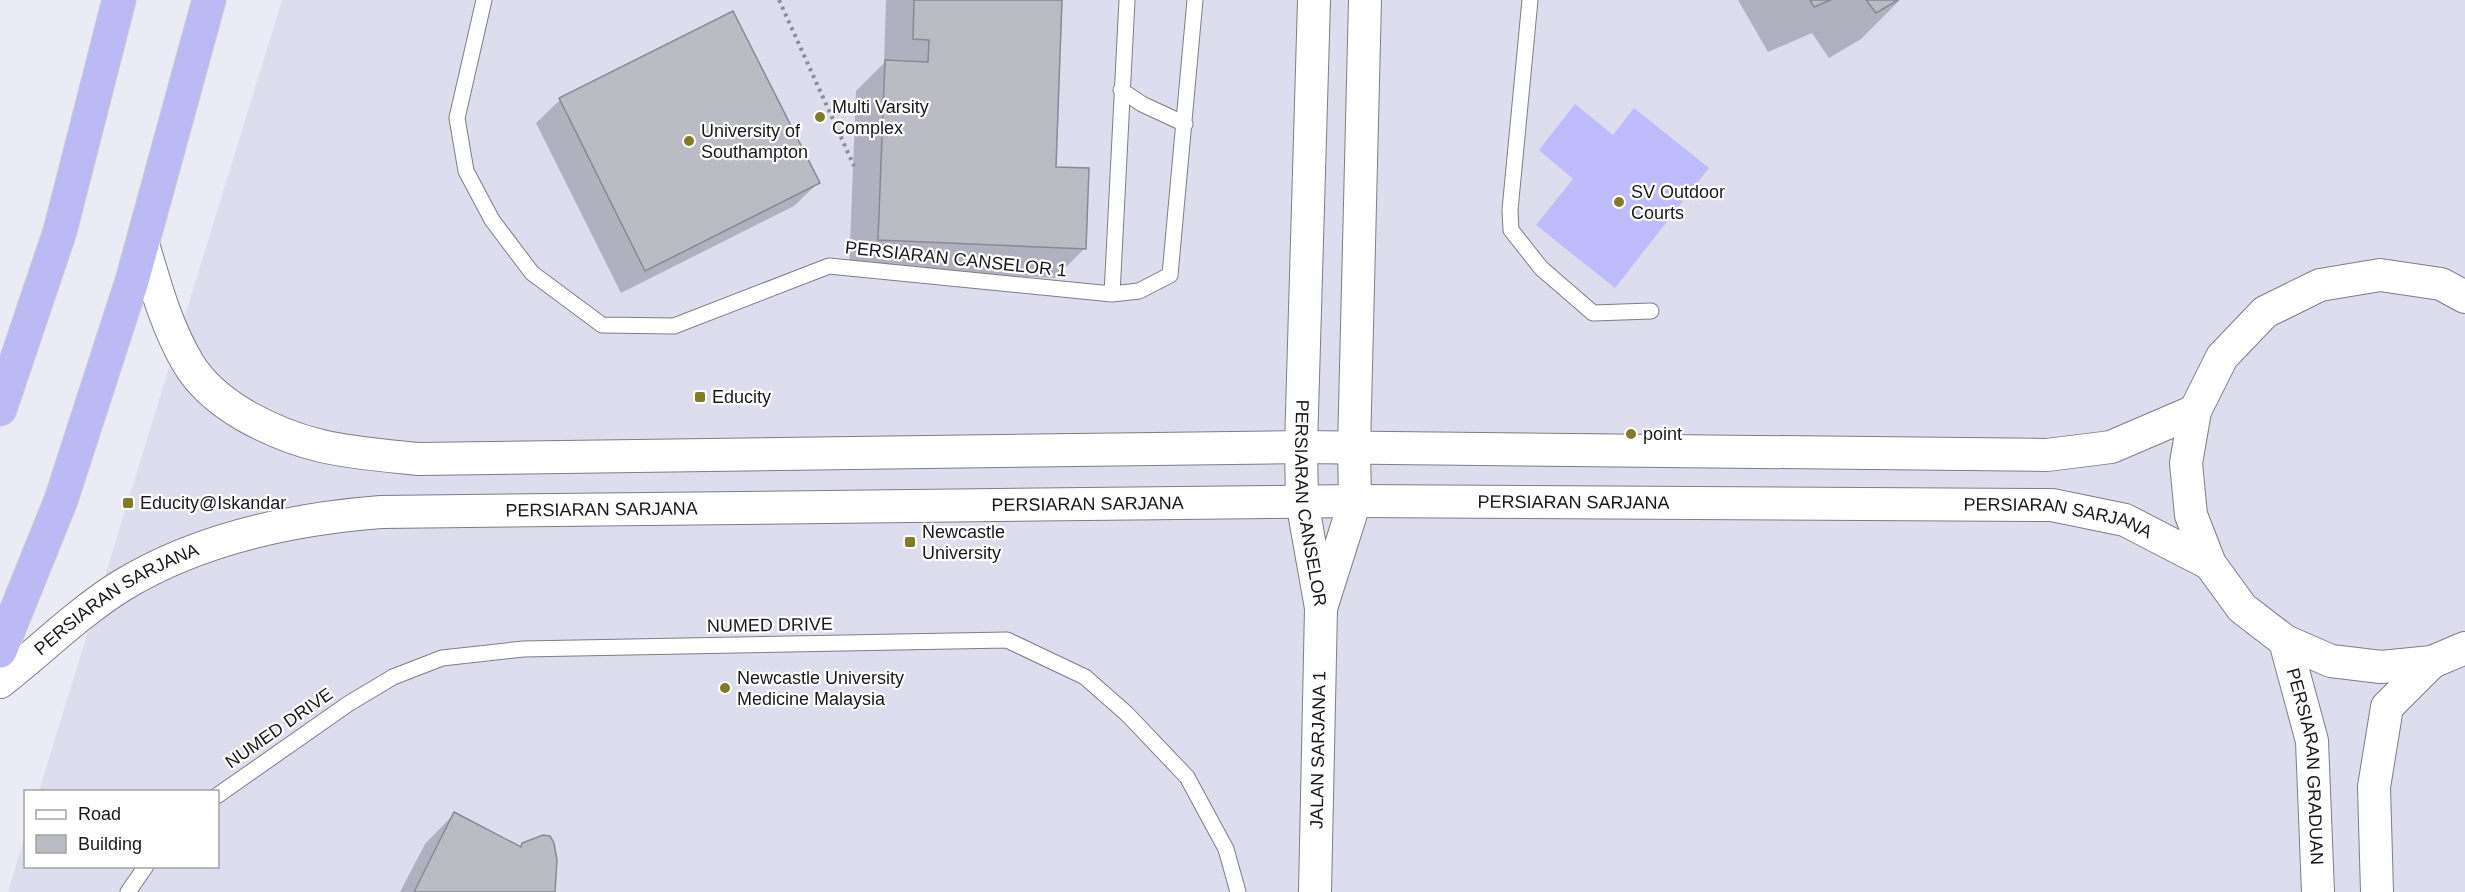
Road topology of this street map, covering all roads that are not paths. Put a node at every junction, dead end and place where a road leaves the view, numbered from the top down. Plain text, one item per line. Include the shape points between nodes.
1 (119, 0) edge
2 (209, 0) edge
3 (484, 0) edge
4 (1127, 0) edge
5 (1195, 0) edge
6 (1314, 0) edge
7 (1365, 0) edge
8 (1530, 0) edge
9 (1121, 90) junction
10 (1185, 124) junction
11 (142, 244) junction
12 (1112, 294) junction
13 (2465, 297) edge
14 (1651, 311) dead end
15 (0, 409) edge
16 (2195, 411) junction
17 (1301, 447) junction
18 (1354, 449) junction
19 (1302, 501) junction
20 (1355, 501) junction
21 (2210, 564) junction
22 (1321, 608) junction
23 (2285, 641) junction
24 (2465, 648) edge
25 (0, 651) edge
26 (2432, 662) junction
27 (0, 682) edge
28 (219, 794) edge
29 (145, 868) edge
30 (128, 892) edge
31 (1238, 892) edge
32 (1315, 892) edge
33 (2318, 892) edge
34 (2377, 892) edge

1 - 15 highway via 60,231
2 - 11 highway
3 - 12 lane, PERSIARAN CANSELOR 1 via 457,118 466,171 492,220 532,273 602,325 674,326 829,266
4 - 9 lane
5 - 10 lane, PERSIARAN CANSELOR 1
6 - 17 street, PERSIARAN CANSELOR
7 - 18 street, PERSIARAN CANSELOR
8 - 14 lane via 1511,230 1541,267 1593,313
9 - 10 lane
9 - 12 lane
10 - 12 lane, PERSIARAN CANSELOR 1 via 1170,275 1139,291
11 - 17 street via 173,333 201,381 232,408 281,435 341,451 418,459
11 - 25 highway via 61,500
13 - 16 street via 2441,284 2380,274 2320,285 2265,312 2222,357
16 - 18 street via 2110,447 2048,455
16 - 21 street via 2186,463 2191,515
17 - 18 street
17 - 19 street, PERSIARAN CANSELOR
18 - 20 street, PERSIARAN CANSELOR
19 - 20 street, PERSIARAN SARJANA
19 - 22 street, PERSIARAN CANSELOR
19 - 27 street, PERSIARAN SARJANA via 415,510 338,516 228,539 147,571 86,611
20 - 21 street, PERSIARAN SARJANA via 2052,505 2125,520
20 - 22 street, PERSIARAN CANSELOR
21 - 23 street via 2242,608
22 - 32 street, JALAN SARJANA 1
23 - 26 street via 2331,661 2381,667
23 - 33 street, PERSIARAN GRADUAN via 2312,741
24 - 26 street
26 - 34 street via 2387,707 2374,787
28 - 31 lane, NUMED DRIVE via 348,704 393,677 442,658 523,649 1007,640 1084,676 1187,777 1226,849
29 - 30 lane

